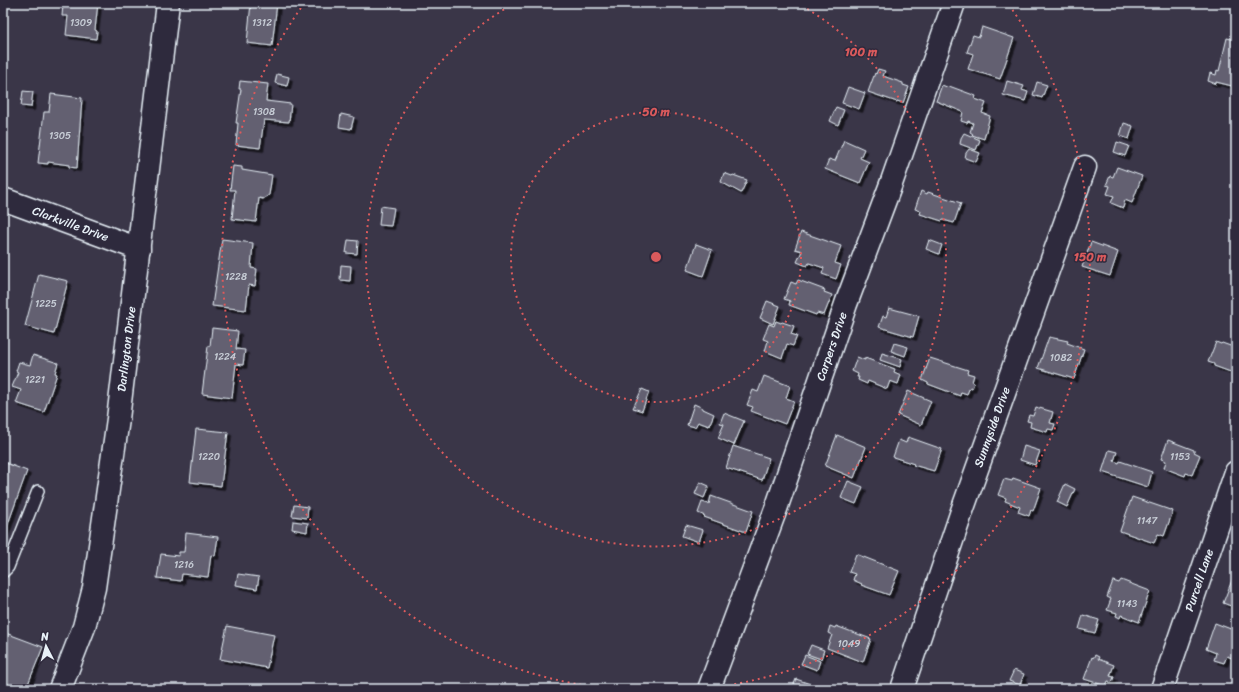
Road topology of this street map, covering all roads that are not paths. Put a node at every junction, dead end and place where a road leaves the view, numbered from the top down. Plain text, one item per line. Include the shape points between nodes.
1 (168, 3) edge
2 (954, 3) edge
3 (1085, 167) dead end
4 (3, 199) edge
5 (139, 249) junction
6 (1236, 472) edge
7 (38, 491) dead end
8 (3, 572) edge
9 (60, 689) edge
10 (709, 689) edge
11 (902, 689) edge
12 (1162, 689) edge

1 - 5 street, Darlington Drive
2 - 10 street, Carpers Drive via 776,509
3 - 11 street, Sunnyside Drive via 962,511
4 - 5 street, Clarkville Drive
5 - 9 street, Darlington Drive via 94,588 84,627
6 - 12 street, Purcell Lane
7 - 8 lane via 8,567

